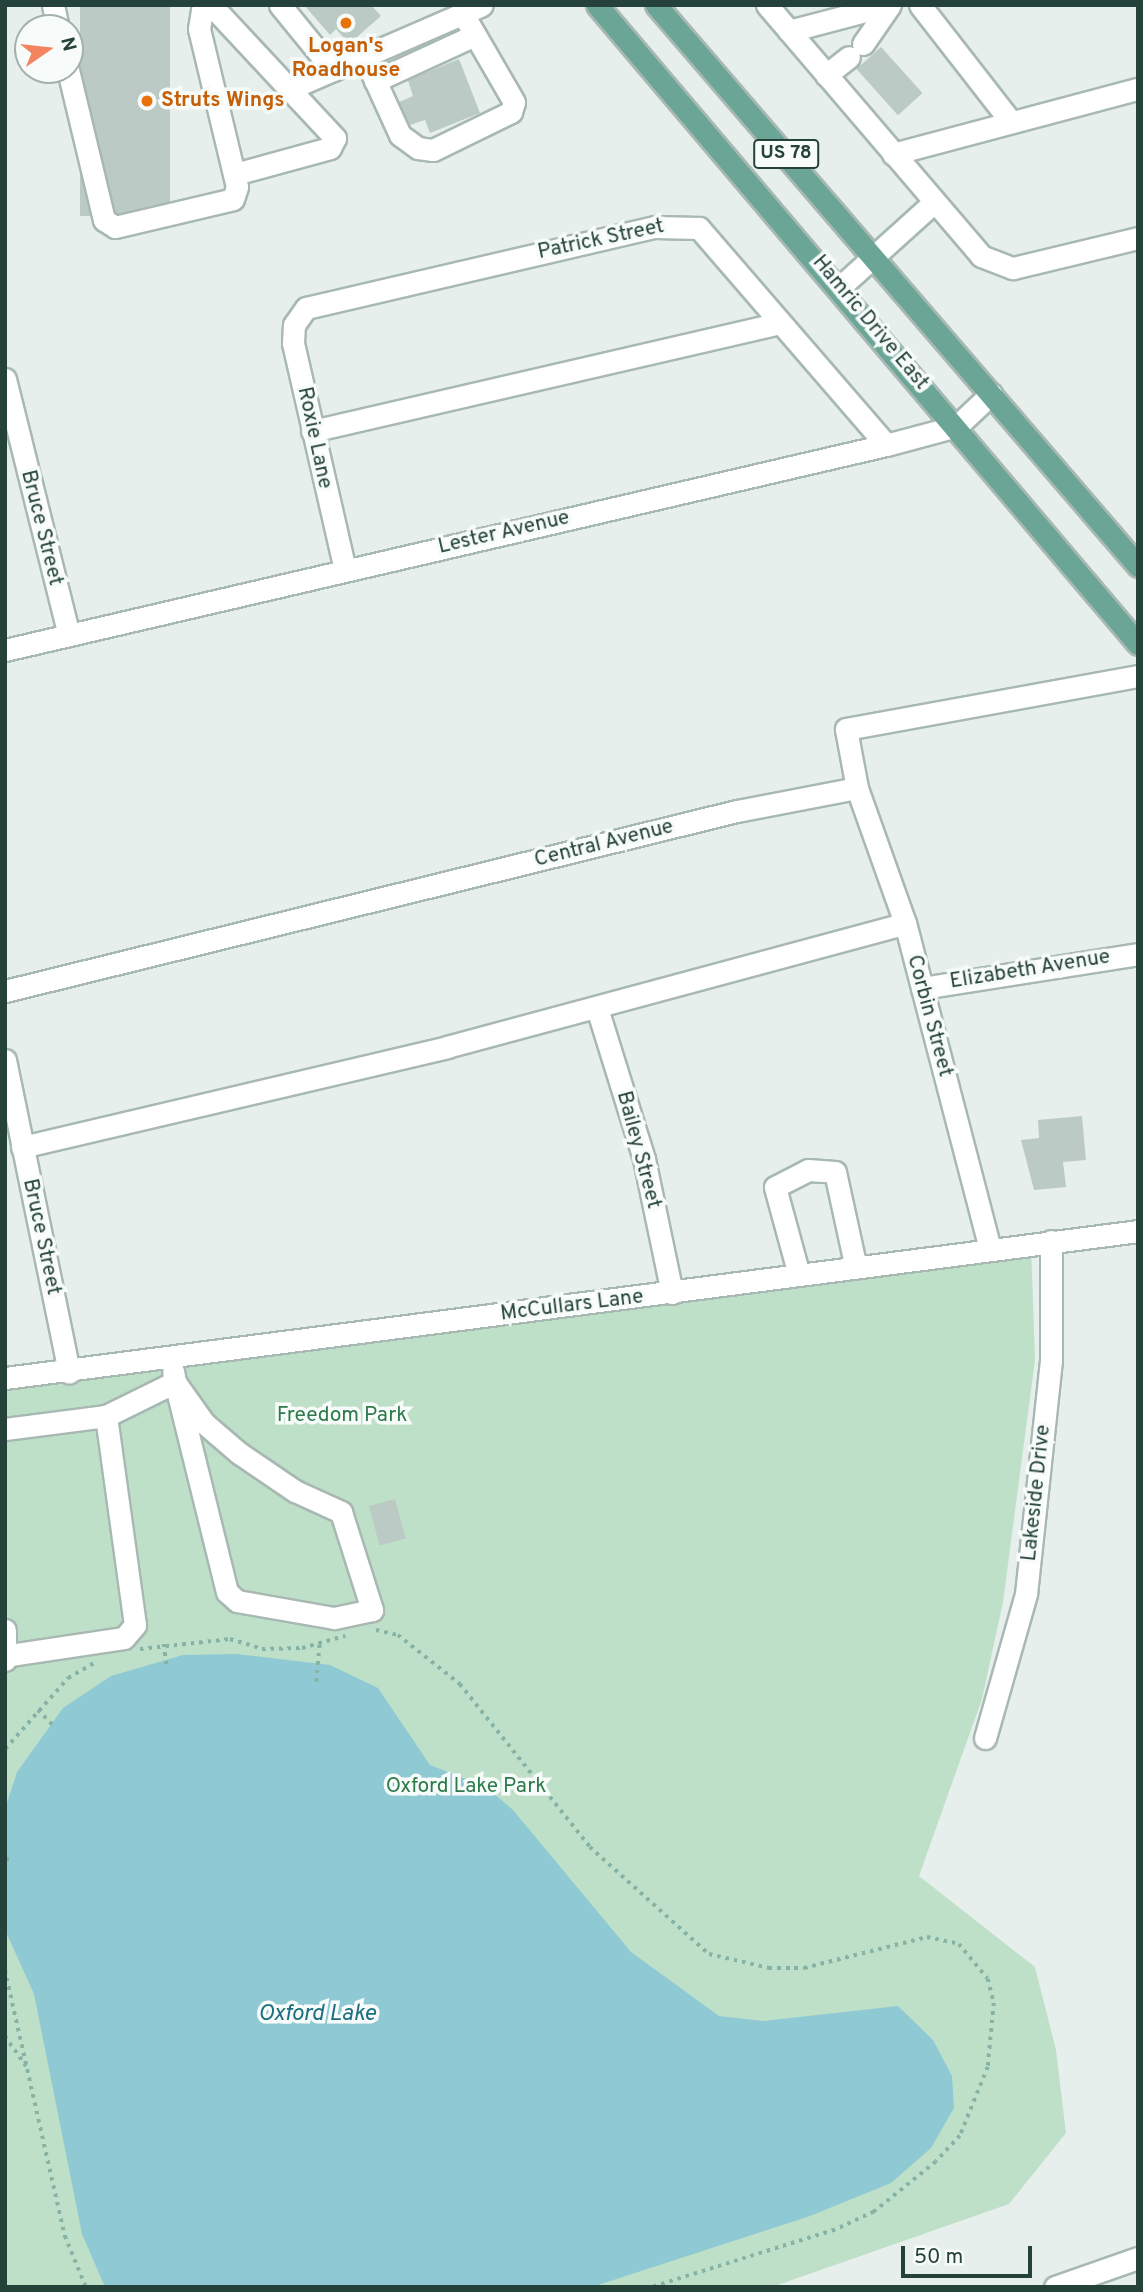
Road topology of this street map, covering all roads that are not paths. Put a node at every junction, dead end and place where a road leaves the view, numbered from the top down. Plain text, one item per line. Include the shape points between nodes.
1 (203, 5) edge
2 (211, 5) edge
3 (280, 5) edge
4 (597, 5) edge
5 (656, 5) edge
6 (767, 5) edge
7 (889, 5) edge
8 (920, 5) edge
9 (458, 11) edge
10 (789, 31) junction
11 (475, 34) junction
12 (364, 56) junction
13 (333, 70) junction
14 (826, 75) junction
15 (375, 81) junction
16 (71, 84) edge
17 (289, 89) junction
18 (1138, 89) edge
19 (1011, 122) junction
20 (893, 154) junction
21 (235, 174) junction
22 (933, 203) junction
23 (1138, 238) edge
24 (875, 255) junction
25 (840, 287) junction
26 (306, 308) joint
27 (780, 323) junction
28 (5, 379) edge
29 (992, 394) junction
30 (957, 426) junction
31 (312, 431) junction
32 (886, 445) junction
33 (1138, 566) edge
34 (345, 570) junction
35 (69, 635) junction
36 (1138, 644) edge
37 (5, 650) edge
38 (1138, 676) edge
39 (858, 788) junction
40 (905, 923) junction
41 (1138, 954) edge
42 (922, 988) junction
43 (5, 991) edge
44 (597, 1008) junction
45 (5, 1060) edge
46 (22, 1147) junction
47 (1138, 1231) edge
48 (1051, 1241) junction
49 (990, 1249) junction
50 (856, 1268) junction
51 (799, 1275) junction
52 (672, 1293) junction
53 (172, 1359) junction
54 (69, 1373) junction
55 (5, 1378) edge
56 (175, 1382) junction
57 (106, 1416) junction
58 (5, 1429) edge
59 (5, 1630) edge
60 (8, 1657) edge
61 (985, 1738) dead end
62 (1138, 2258) edge
63 (1055, 2287) edge

1 - 21 street via 199,29
2 - 17 street
3 - 13 street
4 - 25 main road, Hamric Drive East / US 78
5 - 24 main road, US 78
6 - 10 street
7 - 10 street
7 - 14 street via 856,51
8 - 19 street
9 - 11 street
9 - 12 street
10 - 14 street
11 - 15 street
11 - 15 street via 514,102 511,112 433,150 418,148 400,135
12 - 13 street
12 - 15 street
13 - 17 street
14 - 20 street
16 - 21 street via 104,220 115,227 233,199
17 - 21 street via 335,138 330,148
18 - 19 street
19 - 20 street
20 - 22 street
22 - 23 street via 997,266 1013,268
22 - 24 street
24 - 25 street
24 - 29 main road, US 78
25 - 30 main road, Hamric Drive East / US 78
26 - 27 street, Patrick Street via 678,224 699,228
26 - 31 street, Roxie Lane via 294,325 293,343
27 - 31 street
27 - 32 street, Patrick Street
28 - 35 street, Bruce Street
29 - 30 street, Lester Avenue
29 - 33 main road, US 78
30 - 32 street, Lester Avenue
30 - 36 main road, Hamric Drive East / US 78
31 - 34 street, Roxie Lane
32 - 34 street, Lester Avenue
34 - 35 street, Lester Avenue
35 - 37 street, Lester Avenue
38 - 39 street via 846,729
39 - 40 street, Corbin Street
39 - 43 street, Central Avenue via 724,814
40 - 42 street, Corbin Street
40 - 44 street
41 - 42 street, Elizabeth Avenue
42 - 49 street, Corbin Street
44 - 46 street via 216,1106
44 - 52 street, Bailey Street via 644,1159
45 - 46 street, Bruce Street
46 - 54 street, Bruce Street
47 - 48 street, McCullars Lane
48 - 49 street, McCullars Lane
48 - 61 street, Lakeside Drive via 1051,1360 1026,1594
49 - 50 street, McCullars Lane
50 - 51 street, McCullars Lane
50 - 51 street via 835,1172 808,1170 775,1187
51 - 52 street, McCullars Lane
52 - 53 street, McCullars Lane
53 - 54 street, McCullars Lane
53 - 56 street
54 - 55 street, McCullars Lane
56 - 56 street via 227,1592 237,1601 334,1618 372,1610 341,1512 295,1491 239,1452 204,1423
56 - 57 street
57 - 58 street
57 - 60 street via 135,1625 124,1637
59 - 60 street
62 - 63 street

